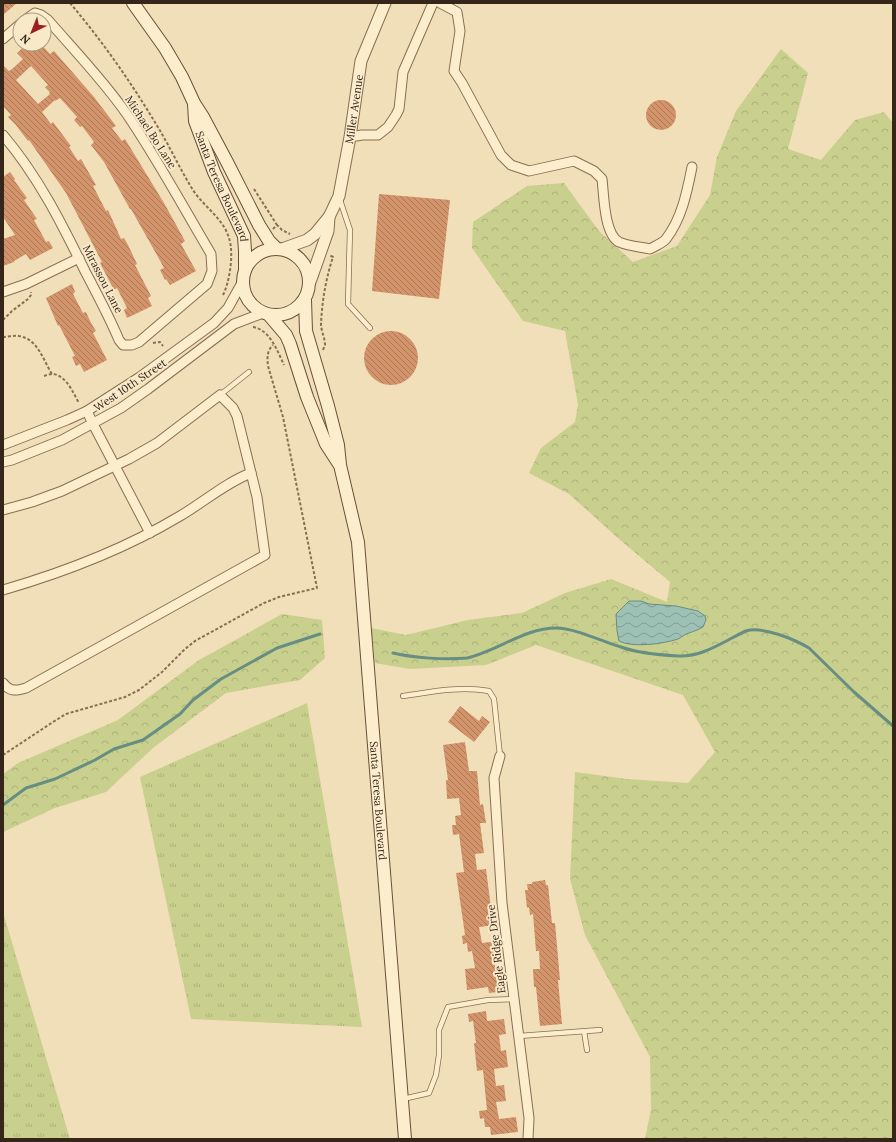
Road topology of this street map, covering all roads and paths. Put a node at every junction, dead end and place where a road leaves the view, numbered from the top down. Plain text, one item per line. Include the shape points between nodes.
1 (70, 3) edge
2 (133, 3) edge
3 (385, 3) edge
4 (433, 3) edge
5 (440, 3) edge
6 (52, 25) edge
7 (12, 31) edge
8 (3, 39) edge
9 (194, 103) junction
10 (3, 135) edge
11 (350, 138) junction
12 (692, 167) dead end
13 (339, 196) junction
14 (330, 217) junction
15 (273, 229) dead end
16 (292, 235) dead end
17 (280, 249) junction
18 (325, 253) dead end
19 (79, 258) junction
20 (244, 276) junction
21 (310, 282) junction
22 (207, 284) joint
23 (3, 292) edge
24 (31, 292) dead end
25 (222, 298) dead end
26 (304, 300) junction
27 (266, 314) junction
28 (3, 320) edge
29 (250, 327) dead end
30 (370, 328) dead end
31 (3, 337) edge
32 (153, 343) dead end
33 (273, 345) dead end
34 (163, 346) dead end
35 (322, 351) dead end
36 (249, 372) dead end
37 (52, 374) junction
38 (44, 376) dead end
39 (220, 395) junction
40 (79, 403) dead end
41 (87, 411) junction
42 (93, 424) junction
43 (3, 445) edge
44 (3, 462) edge
45 (340, 465) junction
46 (114, 466) junction
47 (251, 473) junction
48 (3, 510) edge
49 (150, 533) junction
50 (3, 590) edge
51 (3, 683) edge
52 (403, 696) dead end
53 (500, 756) joint
54 (514, 999) junction
55 (600, 1030) dead end
56 (584, 1031) junction
57 (519, 1036) junction
58 (587, 1050) dead end
59 (402, 1099) junction
60 (405, 1139) edge
61 (528, 1139) edge

1 - 25 path via 139,96 193,190 226,231 231,256 227,286
2 - 9 main road, Santa Teresa Boulevard via 165,48
3 - 11 street, Miller Avenue via 361,61
4 - 11 street via 403,72 396,115 388,127 378,135
5 - 12 street via 457,12 460,31 454,71 501,155 511,165 529,171 574,161 594,171 602,179 610,230 618,241 650,249 665,240 680,214
6 - 22 street, Michael Bo Lane via 108,90 141,135 211,254 212,271
7 - 8 street
9 - 17 main road, Santa Teresa Boulevard via 207,123 262,230 269,241
9 - 20 main road, Santa Teresa Boulevard via 195,121 214,172 244,236
10 - 19 street, Mirassou Lane via 39,184
11 - 13 street, Miller Avenue
13 - 14 street, Miller Avenue
13 - 30 lane via 350,230 348,304
14 - 17 street, Miller Avenue via 307,240
14 - 21 street, Miller Avenue via 328,231
15 - 16 path via 277,225
17 - 20 main road via 258,254 251,260
17 - 21 main road via 292,252 303,262
18 - 35 path via 333,257 324,293 321,326 325,345
19 - 22 street, Mirassou Lane via 119,340 124,344 132,345 139,342
19 - 23 street via 26,284
20 - 27 main road via 248,300 257,310
20 - 41 street, West 10th Street via 228,308 214,323 140,377
21 - 26 main road
24 - 28 path via 28,299
26 - 27 main road via 292,312 280,315
26 - 45 main road, Santa Teresa Boulevard via 306,331 337,438
27 - 42 street, West 10th Street via 234,324 148,389
27 - 45 main road, Santa Teresa Boulevard via 286,334 326,444
29 - 33 path via 263,330
31 - 37 path via 20,336 29,341 37,348
32 - 34 path via 160,342
36 - 39 lane
37 - 38 path
37 - 40 path via 60,376 66,382
39 - 46 street via 157,442
39 - 47 street via 237,416
41 - 42 street
41 - 43 street, West 10th Street
42 - 44 street, West 10th Street via 62,440
42 - 46 street
45 - 59 main road, Santa Teresa Boulevard via 358,542
46 - 48 street via 62,491
46 - 49 street
47 - 49 street
47 - 51 street via 257,496 265,555 26,688 12,690
49 - 50 street via 67,570
52 - 53 lane via 442,690 488,691 494,699
53 - 54 street, Eagle Ridge Drive via 494,778 502,903
54 - 57 street, Eagle Ridge Drive
54 - 59 lane via 488,1000 448,1007 439,1030 436,1075 429,1094
55 - 56 lane
56 - 57 lane
56 - 58 lane
57 - 61 street, Eagle Ridge Drive via 529,1118
59 - 60 main road, Santa Teresa Boulevard

